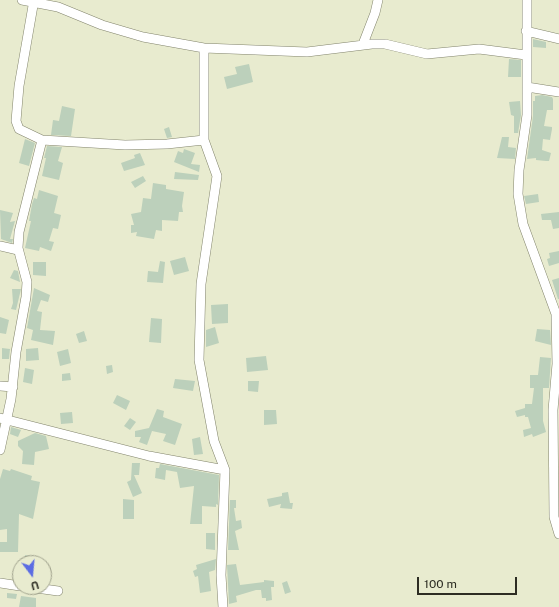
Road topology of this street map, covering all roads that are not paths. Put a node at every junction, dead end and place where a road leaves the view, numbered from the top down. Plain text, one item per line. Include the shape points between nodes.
1 (22, 0) edge
2 (378, 0) edge
3 (527, 0) edge
4 (34, 2) edge
5 (526, 31) junction
6 (559, 38) edge
7 (363, 44) junction
8 (204, 48) junction
9 (526, 55) junction
10 (527, 87) junction
11 (559, 92) edge
12 (42, 140) junction
13 (204, 140) junction
14 (0, 246) edge
15 (18, 250) junction
16 (0, 386) edge
17 (13, 387) junction
18 (557, 389) edge
19 (4, 419) edge
20 (0, 450) edge
21 (225, 470) junction
22 (559, 534) edge
23 (0, 583) edge
24 (12, 585) edge
25 (52, 590) edge
26 (58, 591) dead end
27 (223, 607) edge

1 - 4 street
2 - 7 street via 376,13
3 - 5 street
4 - 8 street via 58,7 143,37
4 - 12 street via 19,86 16,121 19,129
5 - 6 street
5 - 9 street
7 - 8 street via 307,52
7 - 9 street via 385,44 427,54 479,50
8 - 13 street
9 - 10 street
10 - 11 street
10 - 18 street via 527,115 518,170 518,194 523,224 555,308
12 - 13 street via 125,145
12 - 15 street via 19,232
13 - 21 street via 217,176 201,284 199,360 214,441
14 - 15 street
15 - 17 street via 27,289
16 - 17 street
17 - 19 street
18 - 22 street via 553,410 554,517
19 - 20 street
19 - 21 street via 149,456
21 - 27 street via 221,575
23 - 24 street
25 - 26 street

